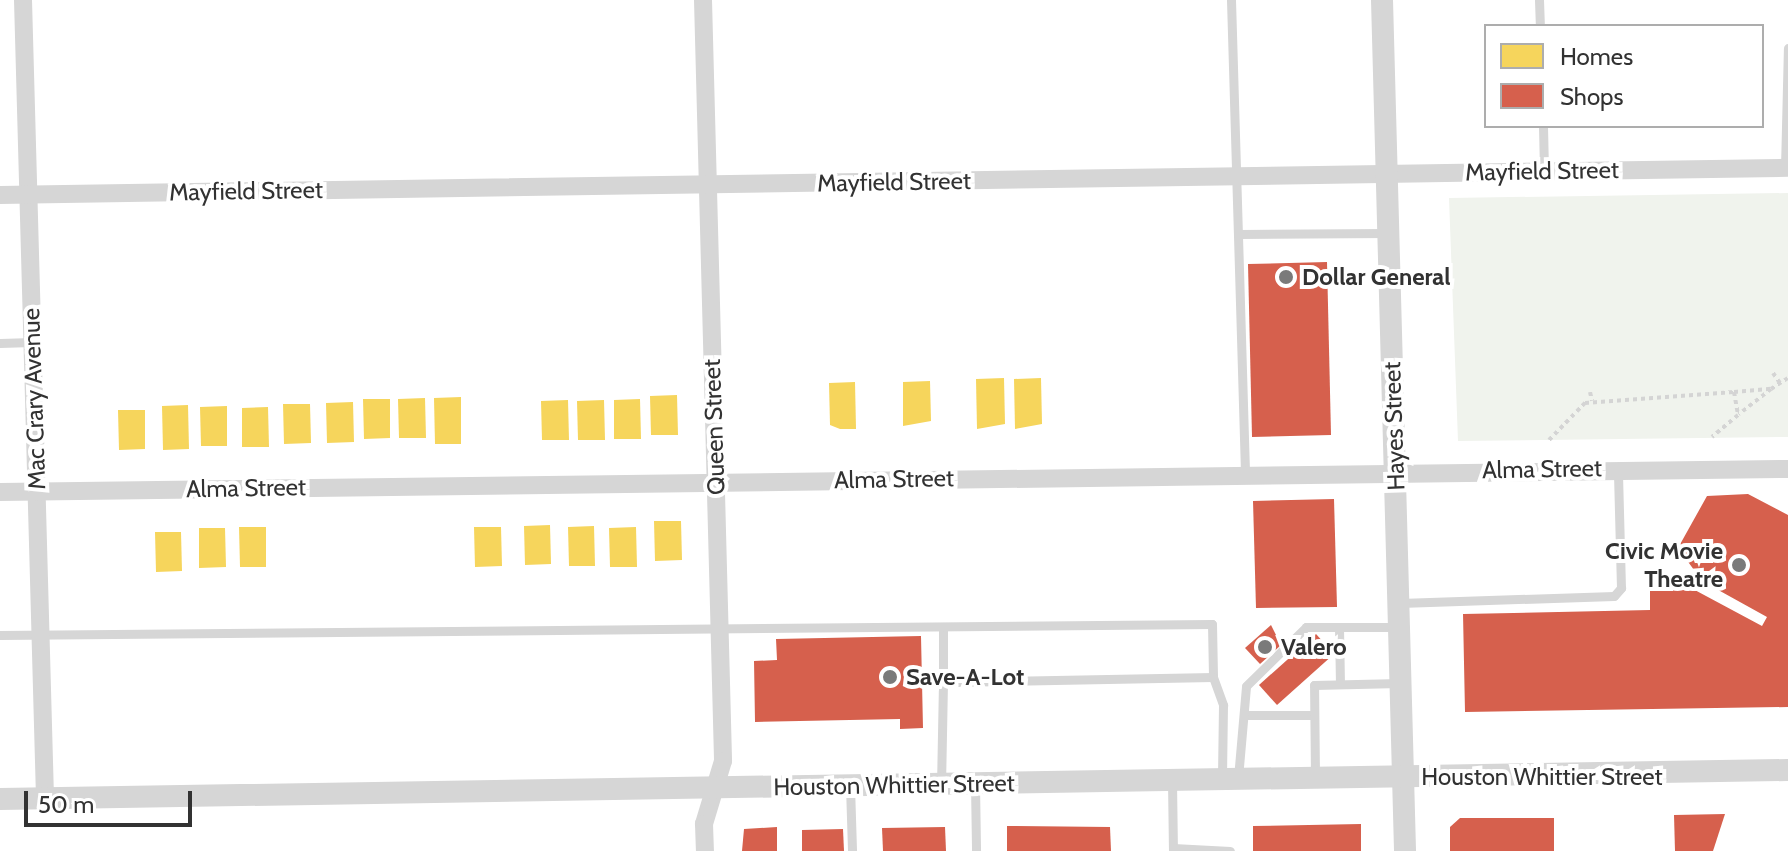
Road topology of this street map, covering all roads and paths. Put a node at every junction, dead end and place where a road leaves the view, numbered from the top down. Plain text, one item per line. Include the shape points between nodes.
1 (23, 0) edge
2 (703, 0) edge
3 (1231, 0) edge
4 (1382, 0) edge
5 (1539, 0) edge
6 (1540, 24) edge
7 (1788, 48) edge
8 (1543, 128) edge
9 (1786, 168) edge
10 (1544, 171) junction
11 (1387, 174) junction
12 (1238, 176) junction
13 (707, 185) junction
14 (28, 194) junction
15 (0, 195) edge
16 (1388, 233) junction
17 (1239, 234) junction
18 (32, 342) junction
19 (0, 343) edge
20 (1773, 373) dead end
21 (1788, 378) edge
22 (1780, 383) junction
23 (1771, 389) junction
24 (1590, 392) dead end
25 (1734, 392) junction
26 (1592, 401) junction
27 (1738, 415) junction
28 (1712, 437) dead end
29 (1549, 440) dead end
30 (1618, 468) junction
31 (1788, 469) edge
32 (1395, 471) junction
33 (1245, 474) junction
34 (716, 481) junction
35 (0, 492) edge
36 (36, 492) junction
37 (1398, 603) junction
38 (720, 627) junction
39 (1339, 627) junction
40 (1399, 627) junction
41 (943, 628) junction
42 (0, 635) edge
43 (41, 635) junction
44 (1213, 677) junction
45 (943, 682) junction
46 (1401, 683) junction
47 (1340, 684) junction
48 (1247, 715) junction
49 (1314, 715) junction
50 (1788, 770) edge
51 (1403, 778) junction
52 (1315, 779) junction
53 (1230, 780) junction
54 (1172, 781) junction
55 (975, 784) junction
56 (941, 785) junction
57 (850, 786) junction
58 (713, 788) junction
59 (45, 798) junction
60 (0, 799) edge
61 (1173, 850) edge
62 (705, 851) edge
63 (852, 851) edge
64 (976, 851) edge
65 (1230, 851) edge
66 (1405, 851) edge

1 - 14 street, Mac Crary Avenue
2 - 13 street, Queen Street
3 - 12 lane
4 - 11 street, Hayes Street
5 - 6 lane
7 - 9 lane
8 - 10 lane
9 - 10 street, Mayfield Street
10 - 11 street, Mayfield Street
11 - 12 street, Mayfield Street
11 - 16 street, Hayes Street
12 - 13 street, Mayfield Street
12 - 17 lane
13 - 14 street, Mayfield Street
13 - 34 street, Queen Street
14 - 15 street, Mayfield Street
14 - 18 street, Mac Crary Avenue
16 - 17 lane
16 - 32 street, Hayes Street
17 - 33 lane
18 - 19 lane
18 - 36 street, Mac Crary Avenue
20 - 22 path
21 - 22 path
22 - 23 path
23 - 25 path
23 - 27 path
24 - 26 path
25 - 26 path
25 - 27 path
26 - 29 path
27 - 28 path
30 - 31 street, Alma Street
30 - 32 street, Alma Street
30 - 37 lane via 1621,588 1614,596
32 - 33 street, Alma Street
32 - 37 street, Hayes Street
33 - 34 street, Alma Street
34 - 36 street, Alma Street
34 - 38 street, Queen Street
35 - 36 street, Alma Street
36 - 43 street, Mac Crary Avenue
37 - 40 street, Hayes Street
38 - 41 lane
38 - 43 lane
38 - 58 street, Queen Street via 723,761
39 - 40 lane
39 - 47 lane
39 - 48 lane via 1306,627 1246,686
40 - 46 street, Hayes Street
41 - 44 lane via 1212,624
41 - 45 lane
42 - 43 lane
43 - 59 street, Mac Crary Avenue
44 - 45 lane
44 - 53 lane via 1223,705
45 - 56 lane
46 - 47 lane
46 - 51 street, Hayes Street
47 - 49 lane via 1314,685
48 - 49 lane
48 - 53 lane via 1238,724
49 - 52 lane
50 - 51 street, Houston Whittier Street
51 - 52 street, Houston Whittier Street
51 - 66 street, Hayes Street
52 - 53 street, Houston Whittier Street
53 - 54 street, Houston Whittier Street
54 - 55 street, Houston Whittier Street
54 - 61 lane
55 - 56 street, Houston Whittier Street
55 - 64 lane
56 - 57 street, Houston Whittier Street
57 - 58 street, Houston Whittier Street
57 - 63 lane
58 - 59 street, Houston Whittier Street
58 - 62 street, Queen Street
59 - 60 street, Houston Whittier Street
61 - 65 lane

